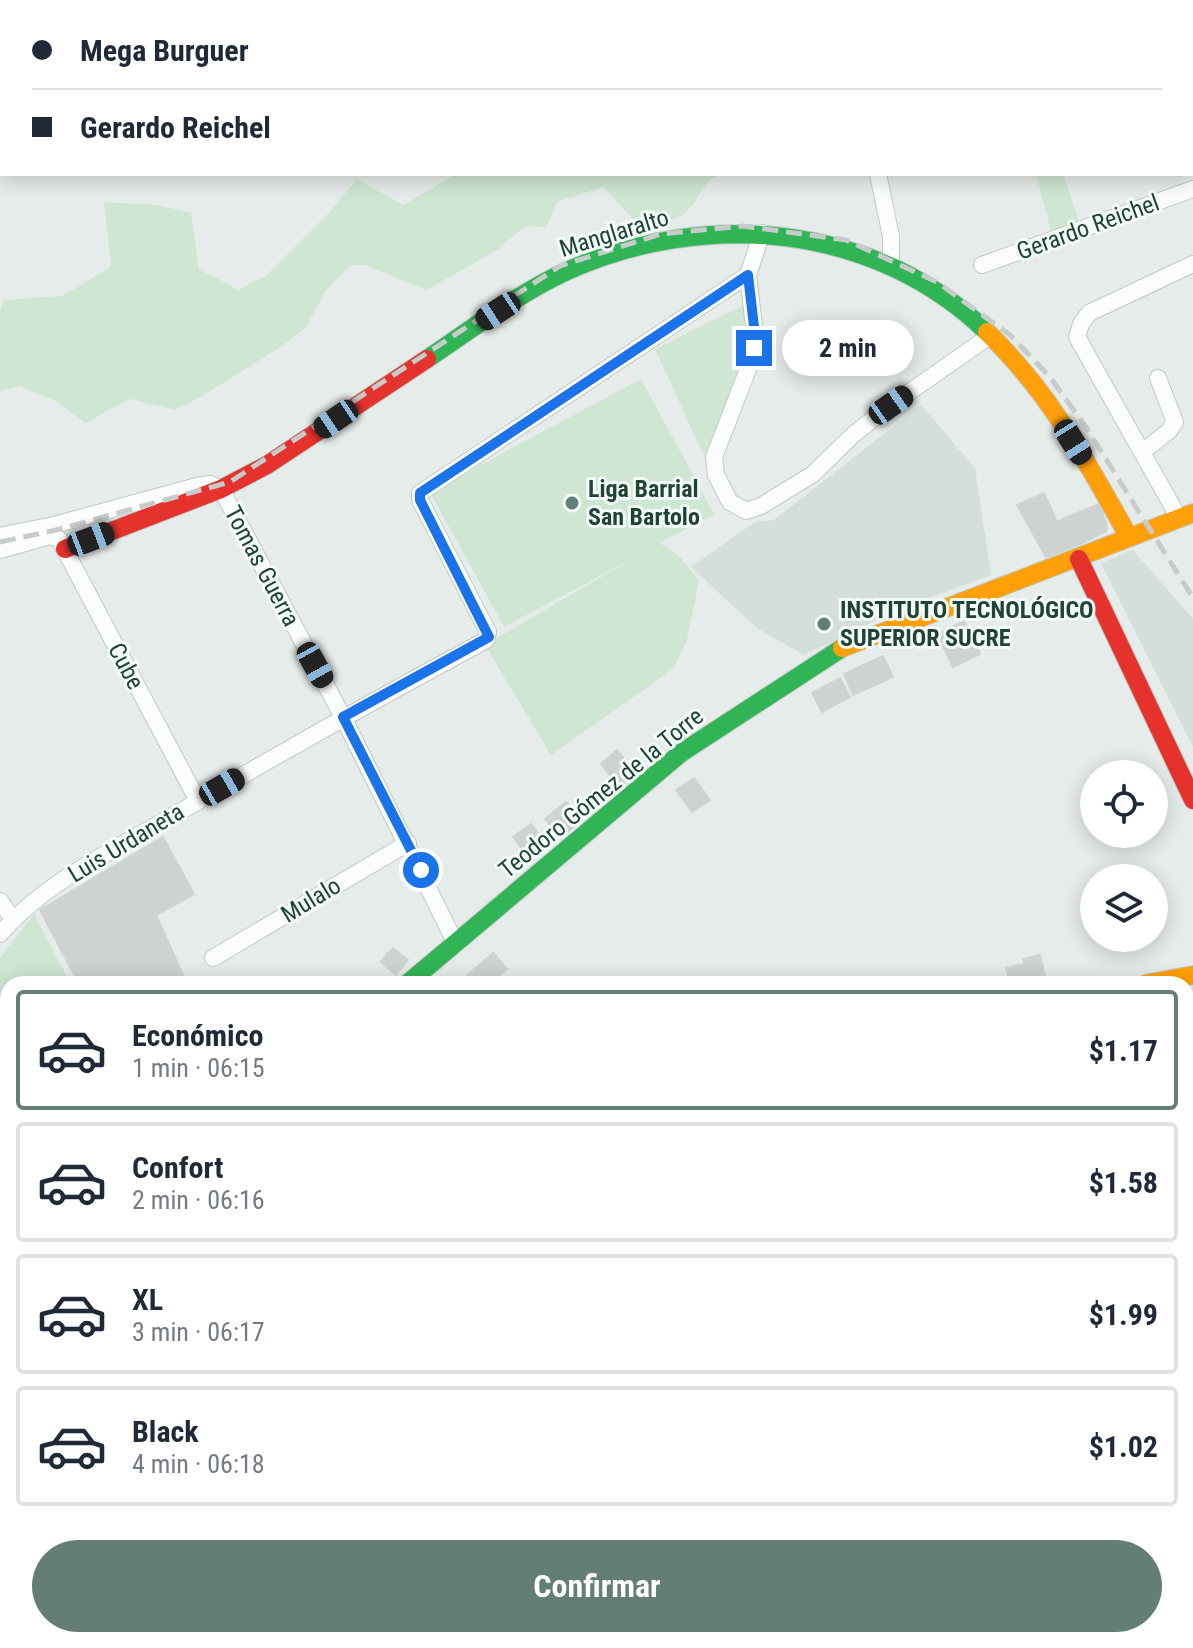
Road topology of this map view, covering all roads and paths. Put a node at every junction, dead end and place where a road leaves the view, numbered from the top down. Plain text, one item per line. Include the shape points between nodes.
1 (878, 176) edge
2 (1193, 189) edge
3 (762, 233) junction
4 (1193, 264) edge
5 (982, 265) dead end
6 (891, 267) junction
7 (748, 275) junction
8 (991, 335) junction
9 (1158, 378) dead end
10 (1142, 452) junction
11 (221, 489) junction
12 (1186, 516) edge
13 (0, 536) edge
14 (1129, 537) junction
15 (65, 549) junction
16 (0, 550) edge
17 (1079, 559) junction
18 (343, 717) junction
19 (1193, 800) edge
20 (198, 801) junction
21 (408, 843) junction
22 (0, 901) edge
23 (13, 919) junction
24 (0, 934) edge
25 (455, 942) junction
26 (213, 958) dead end
27 (416, 976) edge

1 - 6 street via 891,236
2 - 5 street, Gerardo Reichel
3 - 6 street, Manglaralto via 842,248
3 - 7 street
3 - 11 street, Manglaralto via 684,237 569,269 267,465
4 - 10 street via 1089,313 1077,337
6 - 8 street, Manglaralto
7 - 8 street via 754,348 714,457 719,484 741,510 753,510 813,474 891,405
7 - 18 street, Luis Urdaneta via 420,493 489,637
8 - 14 street, Manglaralto via 1042,392
9 - 10 street via 1175,422
10 - 12 street
11 - 13 street, Manglaralto via 197,486
11 - 15 street
11 - 18 street, Tomas Guerra
12 - 14 street, Teodoro Gómez de la Torre
14 - 17 street, Teodoro Gómez de la Torre
15 - 16 street, Cube via 50,536
15 - 20 street, Cube
17 - 19 street
17 - 25 street, Teodoro Gómez de la Torre via 837,650 681,753
18 - 20 street, Luis Urdaneta
18 - 21 street, Tomas Guerra
20 - 23 street, Luis Urdaneta via 71,875
21 - 25 street, Tomas Guerra
21 - 26 street, Mulalo
22 - 23 street
23 - 24 street, Luis Urdaneta
25 - 27 street, Teodoro Gómez de la Torre

